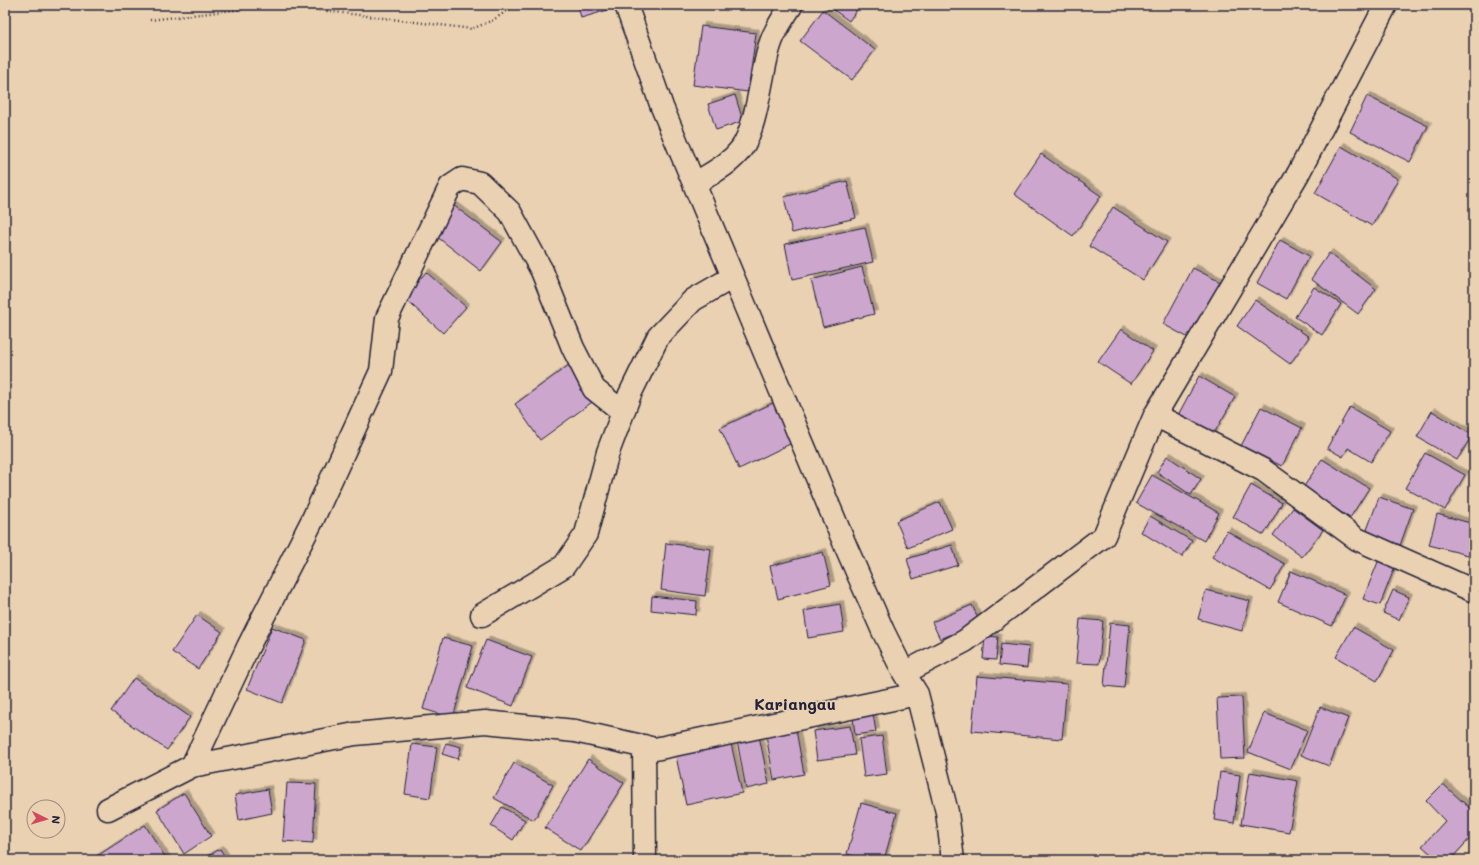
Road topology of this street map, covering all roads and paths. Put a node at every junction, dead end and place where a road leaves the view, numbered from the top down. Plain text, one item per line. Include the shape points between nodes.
1 (278, 5) edge
2 (516, 5) edge
3 (626, 5) edge
4 (1386, 5) edge
5 (791, 6) edge
6 (150, 20) dead end
7 (695, 184) junction
8 (733, 277) junction
9 (623, 412) junction
10 (1155, 415) junction
11 (1474, 591) edge
12 (482, 615) dead end
13 (904, 673) junction
14 (917, 694) junction
15 (644, 746) junction
16 (192, 766) junction
17 (108, 809) dead end
18 (645, 860) edge
19 (953, 860) edge

1 - 2 path via 472,29 493,20
1 - 6 path
3 - 7 street via 662,107
4 - 10 street via 1298,174
5 - 7 street via 777,27 768,51 750,131 742,148 729,162
7 - 8 street
8 - 9 street via 693,300 658,337
8 - 13 street via 846,547
9 - 12 street via 608,452 586,534 564,566
9 - 16 street via 594,389 573,348 542,271 510,212 480,183 462,179 450,187 387,318 381,371 312,521 248,647
10 - 11 street via 1263,470 1358,538
10 - 13 street via 1104,536 965,641
13 - 14 street
14 - 15 street via 655,749
14 - 19 street via 947,812
15 - 16 street via 575,731 485,722 355,734
15 - 18 street
16 - 17 street

